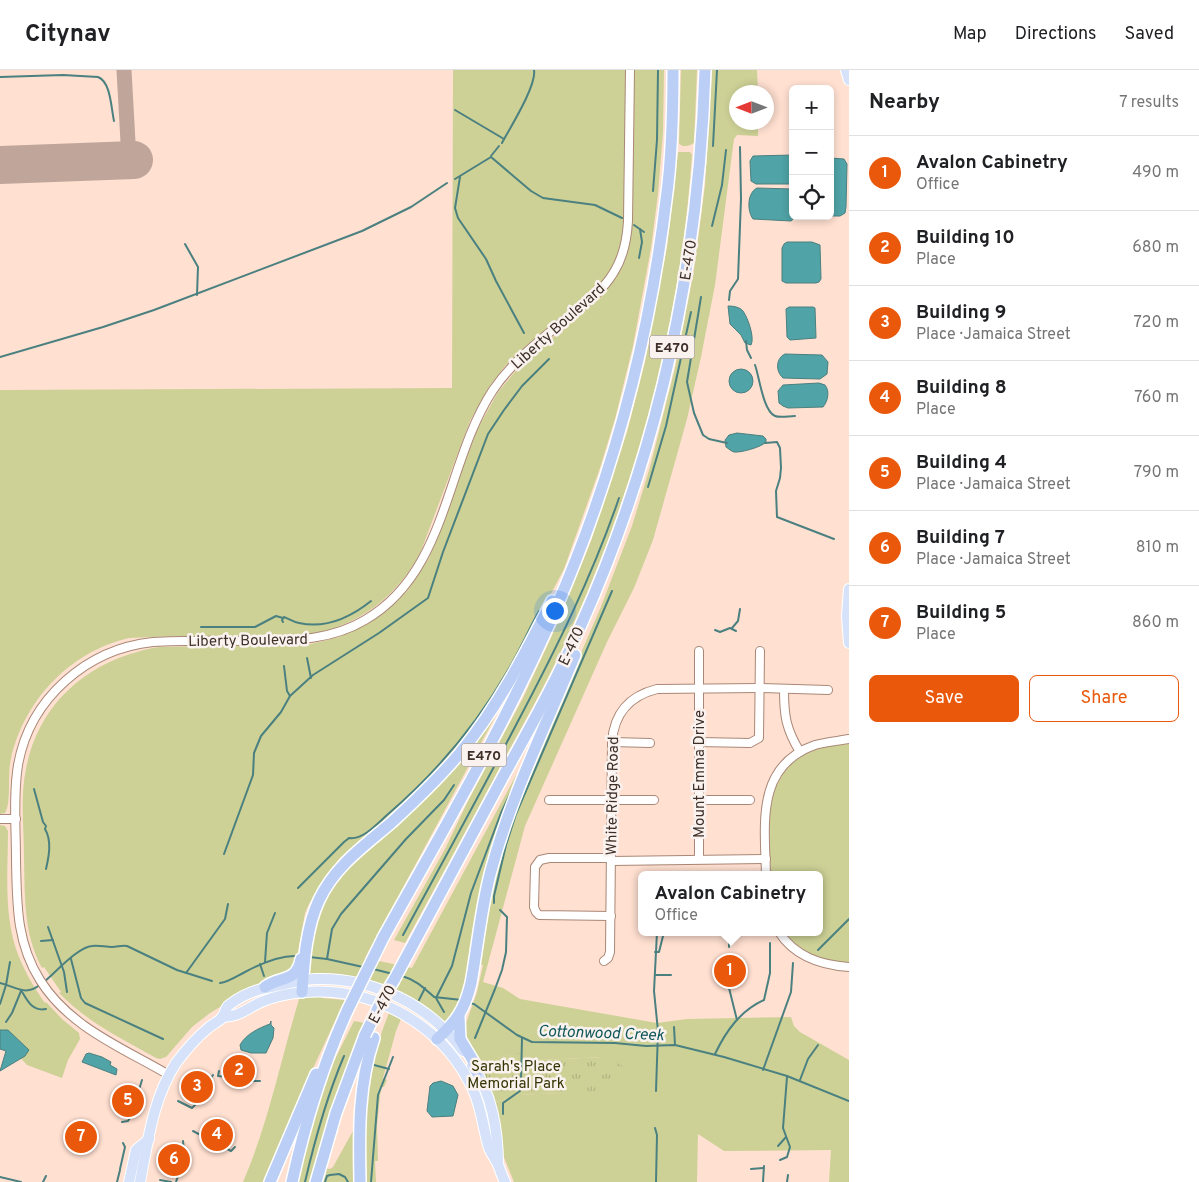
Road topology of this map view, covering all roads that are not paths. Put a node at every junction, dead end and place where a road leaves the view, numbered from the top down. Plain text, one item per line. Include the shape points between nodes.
1 (630, 70) edge
2 (674, 70) edge
3 (704, 70) edge
4 (846, 70) edge
5 (849, 80) edge
6 (611, 556) junction
7 (574, 566) junction
8 (849, 589) edge
9 (849, 642) edge
10 (760, 651) dead end
11 (700, 652) dead end
12 (760, 688) junction
13 (699, 689) junction
14 (784, 690) junction
15 (828, 690) dead end
16 (849, 739) edge
17 (612, 742) junction
18 (699, 742) junction
19 (650, 743) dead end
20 (800, 752) junction
21 (549, 800) dead end
22 (612, 800) junction
23 (654, 800) dead end
24 (699, 800) junction
25 (750, 800) dead end
26 (0, 819) edge
27 (16, 819) junction
28 (611, 859) junction
29 (699, 859) junction
30 (766, 859) junction
31 (766, 871) edge
32 (611, 916) junction
33 (782, 936) edge
34 (604, 960) dead end
35 (849, 967) edge
36 (302, 972) junction
37 (266, 987) joint
38 (302, 992) junction
39 (461, 1012) junction
40 (222, 1017) junction
41 (338, 1030) junction
42 (446, 1031) junction
43 (370, 1036) junction
44 (437, 1039) junction
45 (477, 1072) junction
46 (169, 1075) junction
47 (149, 1139) junction
48 (498, 1165) junction
49 (129, 1182) edge
50 (140, 1182) edge
51 (270, 1182) edge
52 (292, 1182) edge
53 (316, 1182) edge
54 (360, 1182) edge
55 (505, 1182) edge

1 - 27 street, Liberty Boulevard via 628,221 620,261 600,290 519,359 490,394 474,426 427,550 406,584 371,616 327,636 296,640 149,642 114,651 88,664 56,690 32,724 18,766
2 - 7 highway, E-470 / E470 via 666,199 645,326 613,451
3 - 6 highway, E-470 / E470 via 695,204 678,316 648,442
4 - 5 main road
6 - 39 highway via 611,571 504,827 485,896 470,989
6 - 43 highway, E-470 / E470 via 554,681 394,980 394,989
7 - 36 highway via 561,583 498,701 469,741 420,796 346,860 332,878 320,899 306,939
7 - 41 highway, E-470 / E470, bridge via 521,683 383,938
8 - 9 main road
10 - 12 street
11 - 13 street, Mount Emma Drive
12 - 13 street, White Ridge Road
12 - 14 street, White Ridge Road
12 - 18 street via 757,740 750,743
13 - 17 street, White Ridge Road via 657,690 642,695 621,713 614,727
13 - 18 street, Mount Emma Drive
14 - 15 street, White Ridge Road
14 - 20 street via 786,723
16 - 20 street via 816,745
17 - 19 street
17 - 22 street, White Ridge Road
18 - 24 street, Mount Emma Drive
20 - 30 street via 779,772 766,798
21 - 22 street
22 - 23 street
22 - 28 street, White Ridge Road
24 - 25 street
24 - 29 street, Mount Emma Drive
26 - 27 street
27 - 46 street, Liberty Boulevard via 18,923 36,973 70,1016
28 - 29 street
28 - 32 street, White Ridge Road
28 - 32 street via 540,860 535,867 534,907 539,914
29 - 30 street
30 - 31 street
32 - 34 street, White Ridge Road via 610,952
33 - 35 street via 810,960
36 - 37 highway
36 - 38 highway
36 - 42 main road via 380,989 416,1008
37 - 40 main road via 227,1006
38 - 40 main road via 275,997 234,1017
38 - 44 main road via 334,992 370,999 409,1017
39 - 42 highway
39 - 45 highway via 460,1039
40 - 46 main road via 190,1046
41 - 51 highway
41 - 52 highway, E-470 / E470 via 306,1125
42 - 44 highway
42 - 45 main road
43 - 53 highway, E-470 via 336,1113
43 - 54 highway via 361,1099
44 - 48 main road via 457,1061 469,1082 482,1115 489,1149
45 - 48 main road via 491,1111
46 - 47 main road via 156,1106
47 - 49 main road via 136,1150
47 - 50 main road
48 - 55 main road

